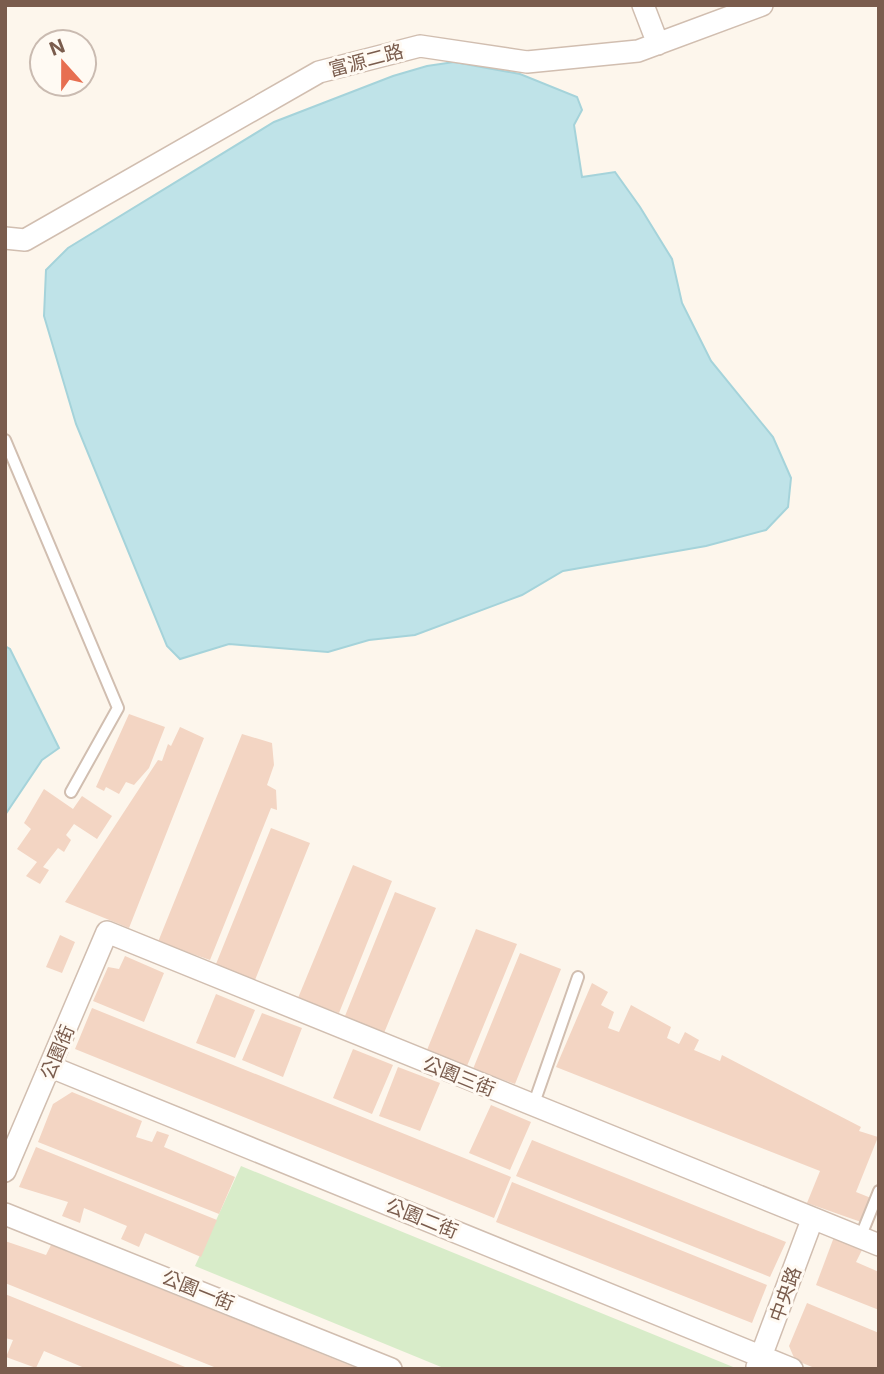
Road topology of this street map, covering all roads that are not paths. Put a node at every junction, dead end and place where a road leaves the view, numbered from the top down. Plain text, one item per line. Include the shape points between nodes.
1 (643, 5) edge
2 (762, 5) edge
3 (658, 44) junction
4 (5, 238) edge
5 (5, 440) edge
6 (71, 792) dead end
7 (107, 932) joint
8 (578, 977) dead end
9 (51, 1067) junction
10 (533, 1106) junction
11 (5, 1171) edge
12 (879, 1191) edge
13 (5, 1214) edge
14 (812, 1220) junction
15 (870, 1242) edge
16 (759, 1362) edge
17 (391, 1369) edge
18 (792, 1369) edge

1 - 3 street
2 - 3 street, 富源二路
3 - 4 street, 富源二路 via 639,51 527,62 419,46 319,72 25,240
5 - 6 lane via 118,708
7 - 9 street, 公園街
7 - 10 street, 公園三街
8 - 10 lane
9 - 11 street, 公園街
9 - 16 street, 公園二街
10 - 14 street, 公園三街
12 - 15 lane
13 - 17 street, 公園一街
14 - 15 street, 公園三街
14 - 16 street, 中央路
16 - 18 street, 公園二街

